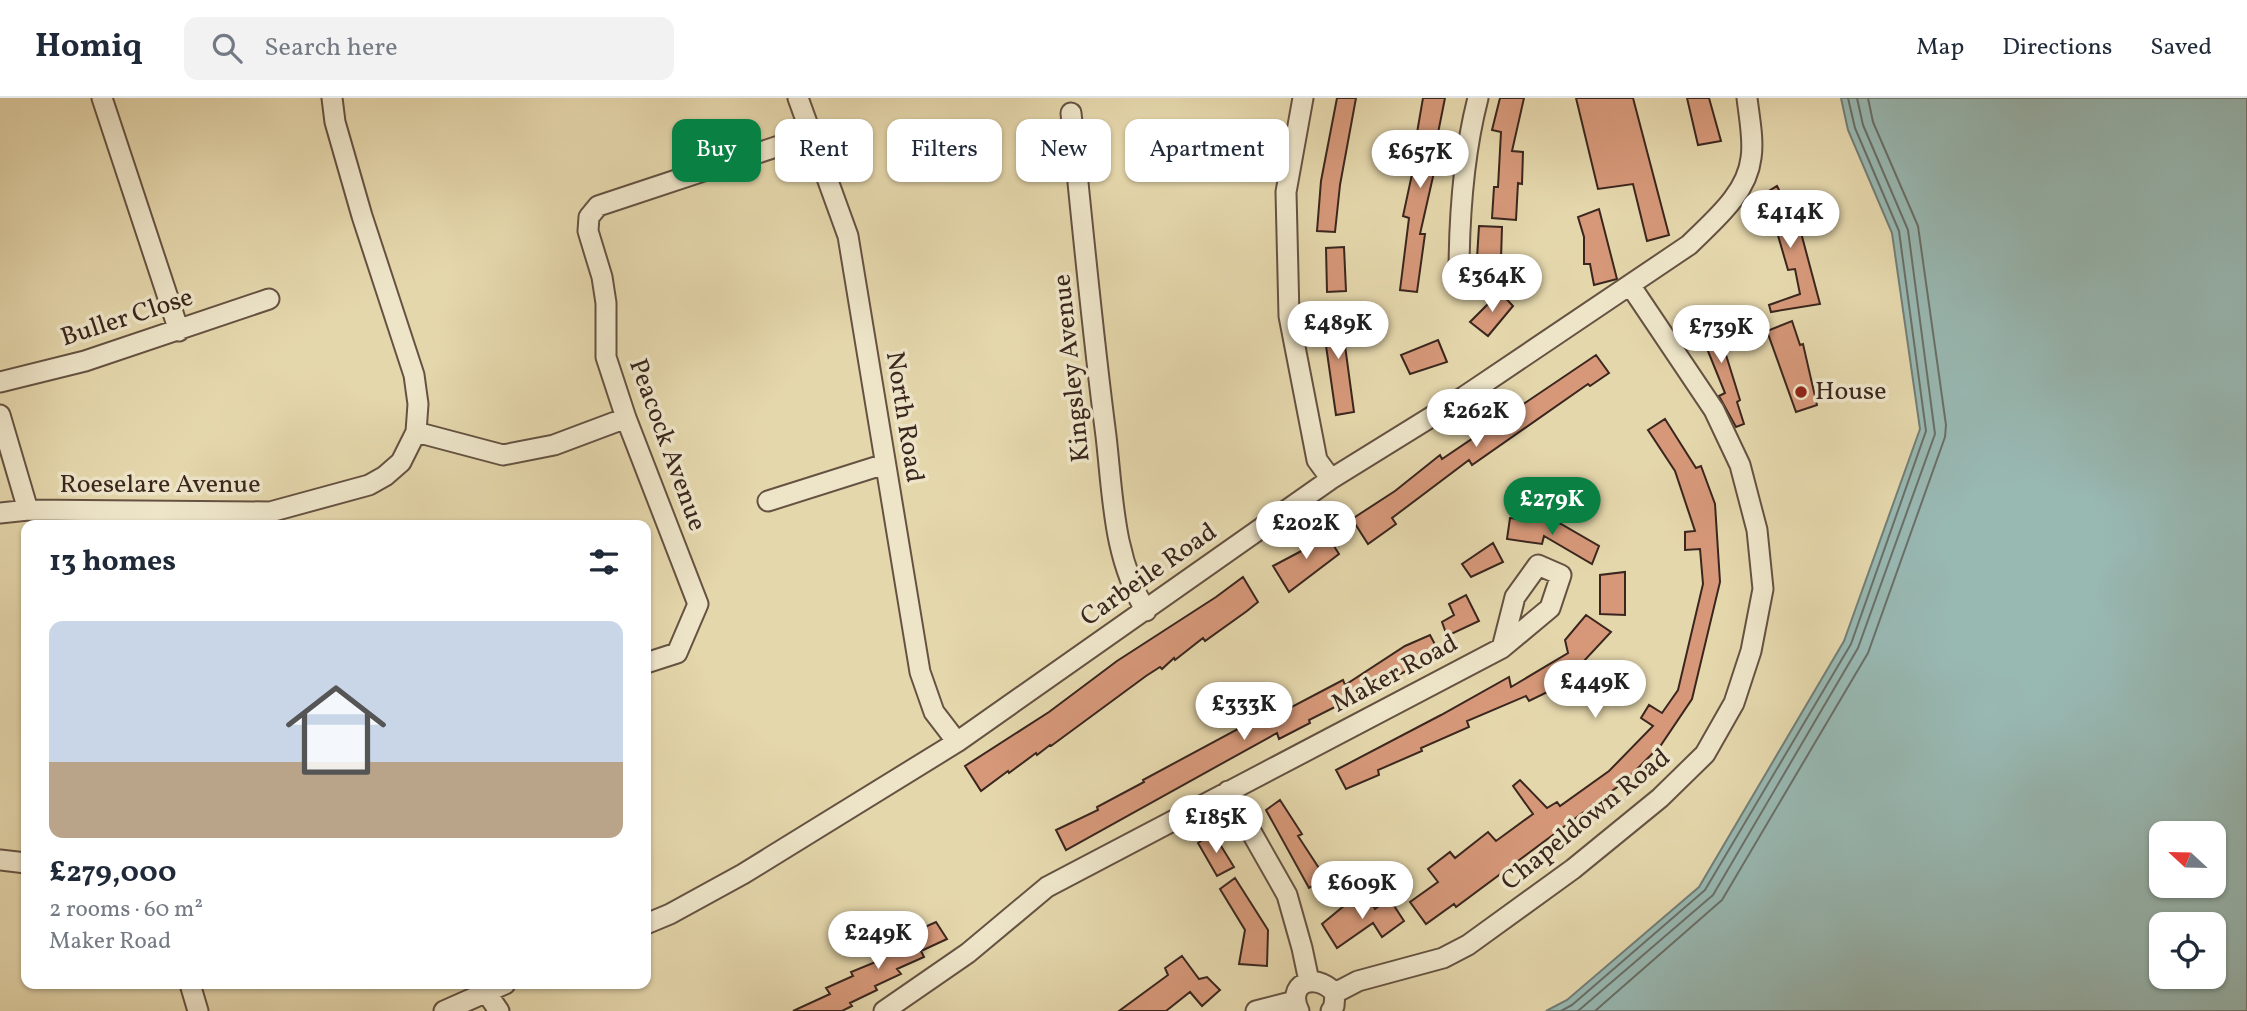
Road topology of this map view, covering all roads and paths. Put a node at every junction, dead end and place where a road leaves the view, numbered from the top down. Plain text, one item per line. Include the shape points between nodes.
1 (102, 98) edge
2 (331, 98) edge
3 (798, 98) edge
4 (1303, 98) edge
5 (1478, 98) edge
6 (1747, 98) edge
7 (1071, 113) dead end
8 (806, 119) edge
9 (775, 147) edge
10 (829, 182) edge
11 (1458, 277) dead end
12 (1630, 285) junction
13 (269, 299) dead end
14 (179, 331) junction
15 (0, 382) edge
16 (0, 415) edge
17 (626, 418) junction
18 (416, 432) junction
19 (885, 464) junction
20 (1331, 479) junction
21 (768, 501) dead end
22 (28, 510) junction
23 (0, 513) edge
24 (119, 519) edge
25 (1146, 611) junction
26 (1502, 648) dead end
27 (651, 661) edge
28 (957, 742) junction
29 (1228, 791) junction
30 (0, 860) edge
31 (21, 862) edge
32 (651, 922) edge
33 (1309, 981) junction
34 (191, 989) edge
35 (493, 989) edge
36 (486, 992) junction
37 (1333, 1002) edge
38 (1297, 1006) edge
39 (198, 1011) edge
40 (443, 1011) edge
41 (499, 1011) edge
42 (884, 1011) edge
43 (1256, 1011) edge

1 - 14 street
2 - 18 street via 362,216 414,375
3 - 8 street, North Road
4 - 20 street via 1286,192 1289,316 1317,460
5 - 11 street via 1468,137
6 - 12 street, Carbeile Road via 1752,158 1744,184 1689,245
7 - 25 street, Kingsley Avenue via 1119,551
9 - 17 street, Peacock Avenue via 598,206 589,217 588,231 606,303 606,357
10 - 19 street, North Road via 848,236
12 - 20 street, Carbeile Road
12 - 37 street, Chapeldown Road via 1714,410 1740,465 1757,530 1763,589 1751,651 1734,702 1705,754 1660,799 1573,869 1460,950 1358,981
13 - 14 street, Buller Close
14 - 15 street, Buller Close
16 - 22 street
17 - 18 street via 554,445 503,455
17 - 27 street, Peacock Avenue via 698,604 677,653
18 - 24 street, Roeselare Avenue via 401,462 369,485 270,513
19 - 21 street
19 - 28 street, North Road via 920,673 934,712
20 - 25 street, Carbeile Road
22 - 23 street, Roeselare Avenue
22 - 24 street, Roeselare Avenue
25 - 28 street, Carbeile Road
26 - 29 street, Maker Road
28 - 32 street, Carbeile Road via 743,874
29 - 33 street via 1287,895
29 - 42 street, Maker Road via 1047,887 968,953
30 - 31 street
33 - 37 street, Chapeldown Road via 1322,982
33 - 38 street via 1298,990
34 - 39 street
35 - 36 street
36 - 40 street
36 - 41 street
38 - 43 street

